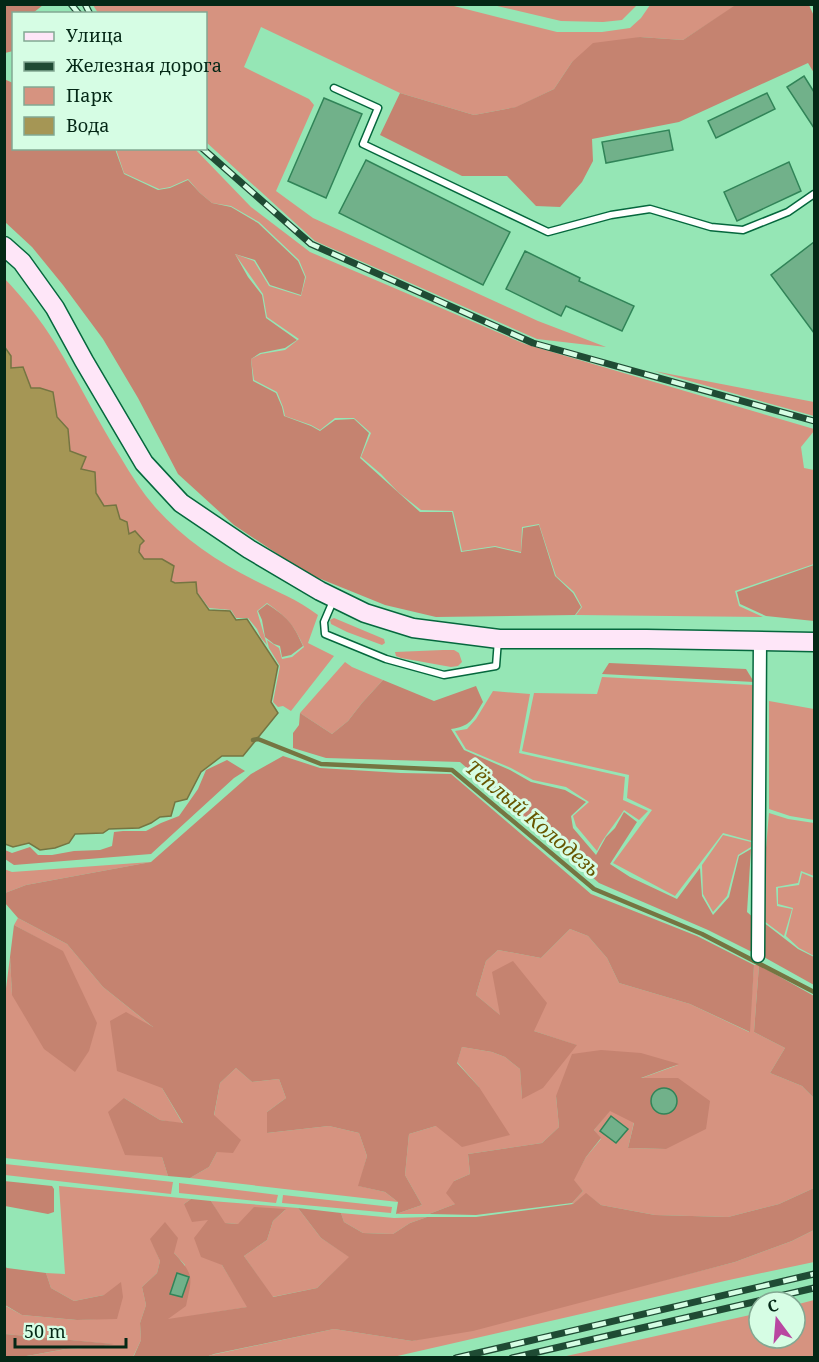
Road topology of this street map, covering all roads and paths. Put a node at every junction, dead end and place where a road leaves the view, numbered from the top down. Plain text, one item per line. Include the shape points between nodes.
1 (334, 88) dead end
2 (814, 194) edge
3 (4, 246) edge
4 (335, 598) junction
5 (499, 639) junction
6 (760, 641) junction
7 (814, 642) edge
8 (758, 956) dead end

1 - 2 lane via 378,108 363,144 548,232 650,209 711,227 743,231 788,212
3 - 4 main road via 22,262 55,308 144,463 181,503 249,549
4 - 5 main road via 365,614 413,628
4 - 5 lane via 324,622 326,634 386,659 444,675 496,666
5 - 6 main road
6 - 7 main road
6 - 8 street

